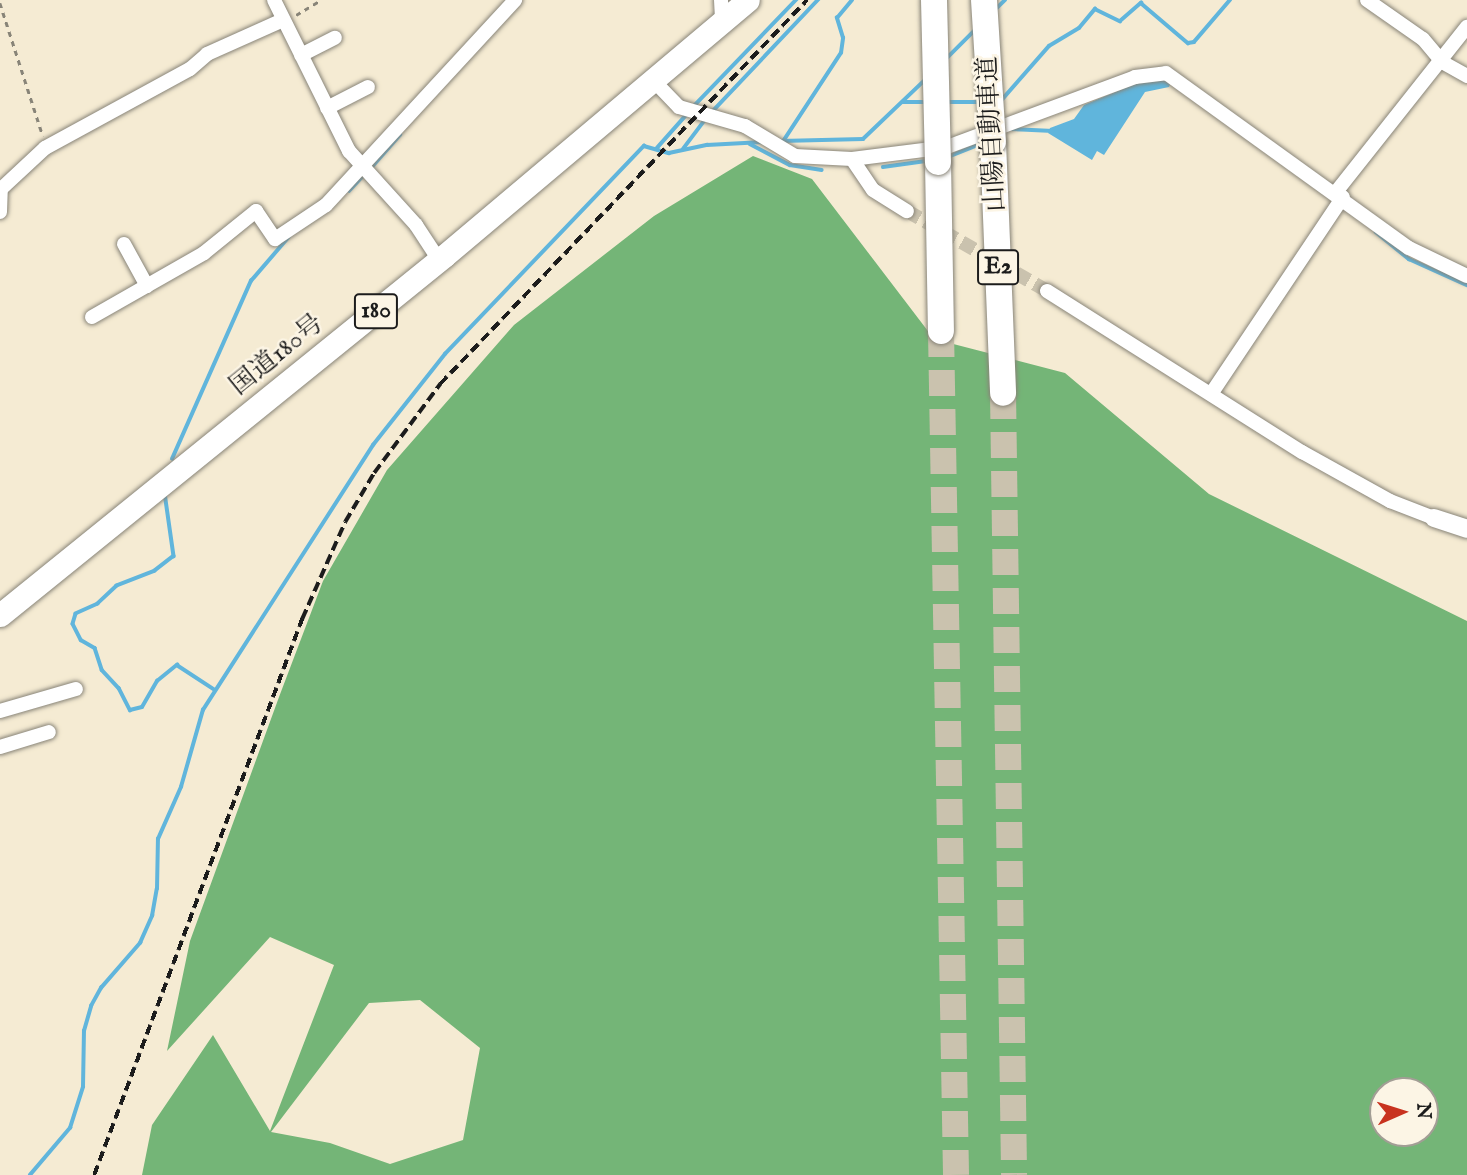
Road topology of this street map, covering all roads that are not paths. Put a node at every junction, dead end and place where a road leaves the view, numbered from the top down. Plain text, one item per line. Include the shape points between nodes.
1 (274, 0) edge
2 (515, 0) edge
3 (748, 0) edge
4 (934, 0) edge
5 (984, 0) edge
6 (1367, 0) edge
7 (721, 11) edge
8 (283, 20) junction
9 (1467, 27) edge
10 (335, 38) dead end
11 (301, 55) junction
12 (1442, 62) junction
13 (1467, 76) edge
14 (652, 79) junction
15 (368, 87) dead end
16 (327, 108) junction
17 (852, 159) junction
18 (365, 172) junction
19 (1338, 200) junction
20 (907, 211) tunnel mouth
21 (0, 212) edge
22 (124, 244) dead end
23 (439, 260) junction
24 (1467, 276) edge
25 (147, 286) junction
26 (1047, 291) tunnel mouth
27 (92, 317) dead end
28 (941, 331) tunnel mouth
29 (1003, 393) tunnel mouth
30 (1211, 394) junction
31 (1434, 518) joint
32 (1467, 529) edge
33 (0, 615) edge
34 (76, 689) dead end
35 (0, 711) edge
36 (49, 732) dead end
37 (0, 747) edge

1 - 8 street
2 - 18 street
3 - 7 highway, 国道180号 / 180
4 - 28 highway, 山陽自動車道 / E2, bridge
5 - 29 highway, 山陽自動車道 / E2, bridge
6 - 12 street via 1423,38
7 - 14 highway, 国道180号 / 180
8 - 11 street
8 - 21 street via 218,48 190,69 45,148 1,189
9 - 12 street
10 - 11 street
11 - 16 street
12 - 13 street
12 - 19 street
14 - 17 street via 679,107 767,138 786,151 806,159
14 - 23 highway, 国道180号 / 180
15 - 16 street
16 - 18 street
17 - 19 street via 947,147 997,125 1157,72 1176,78
17 - 20 street via 873,190
18 - 23 street via 416,225
18 - 25 street via 275,239 256,211 204,253
19 - 24 street via 1409,248
19 - 30 street
22 - 25 street
23 - 33 highway, 国道180号 / 180
25 - 27 street
26 - 30 street
30 - 31 street via 1347,477
31 - 32 street
34 - 35 street
36 - 37 street

